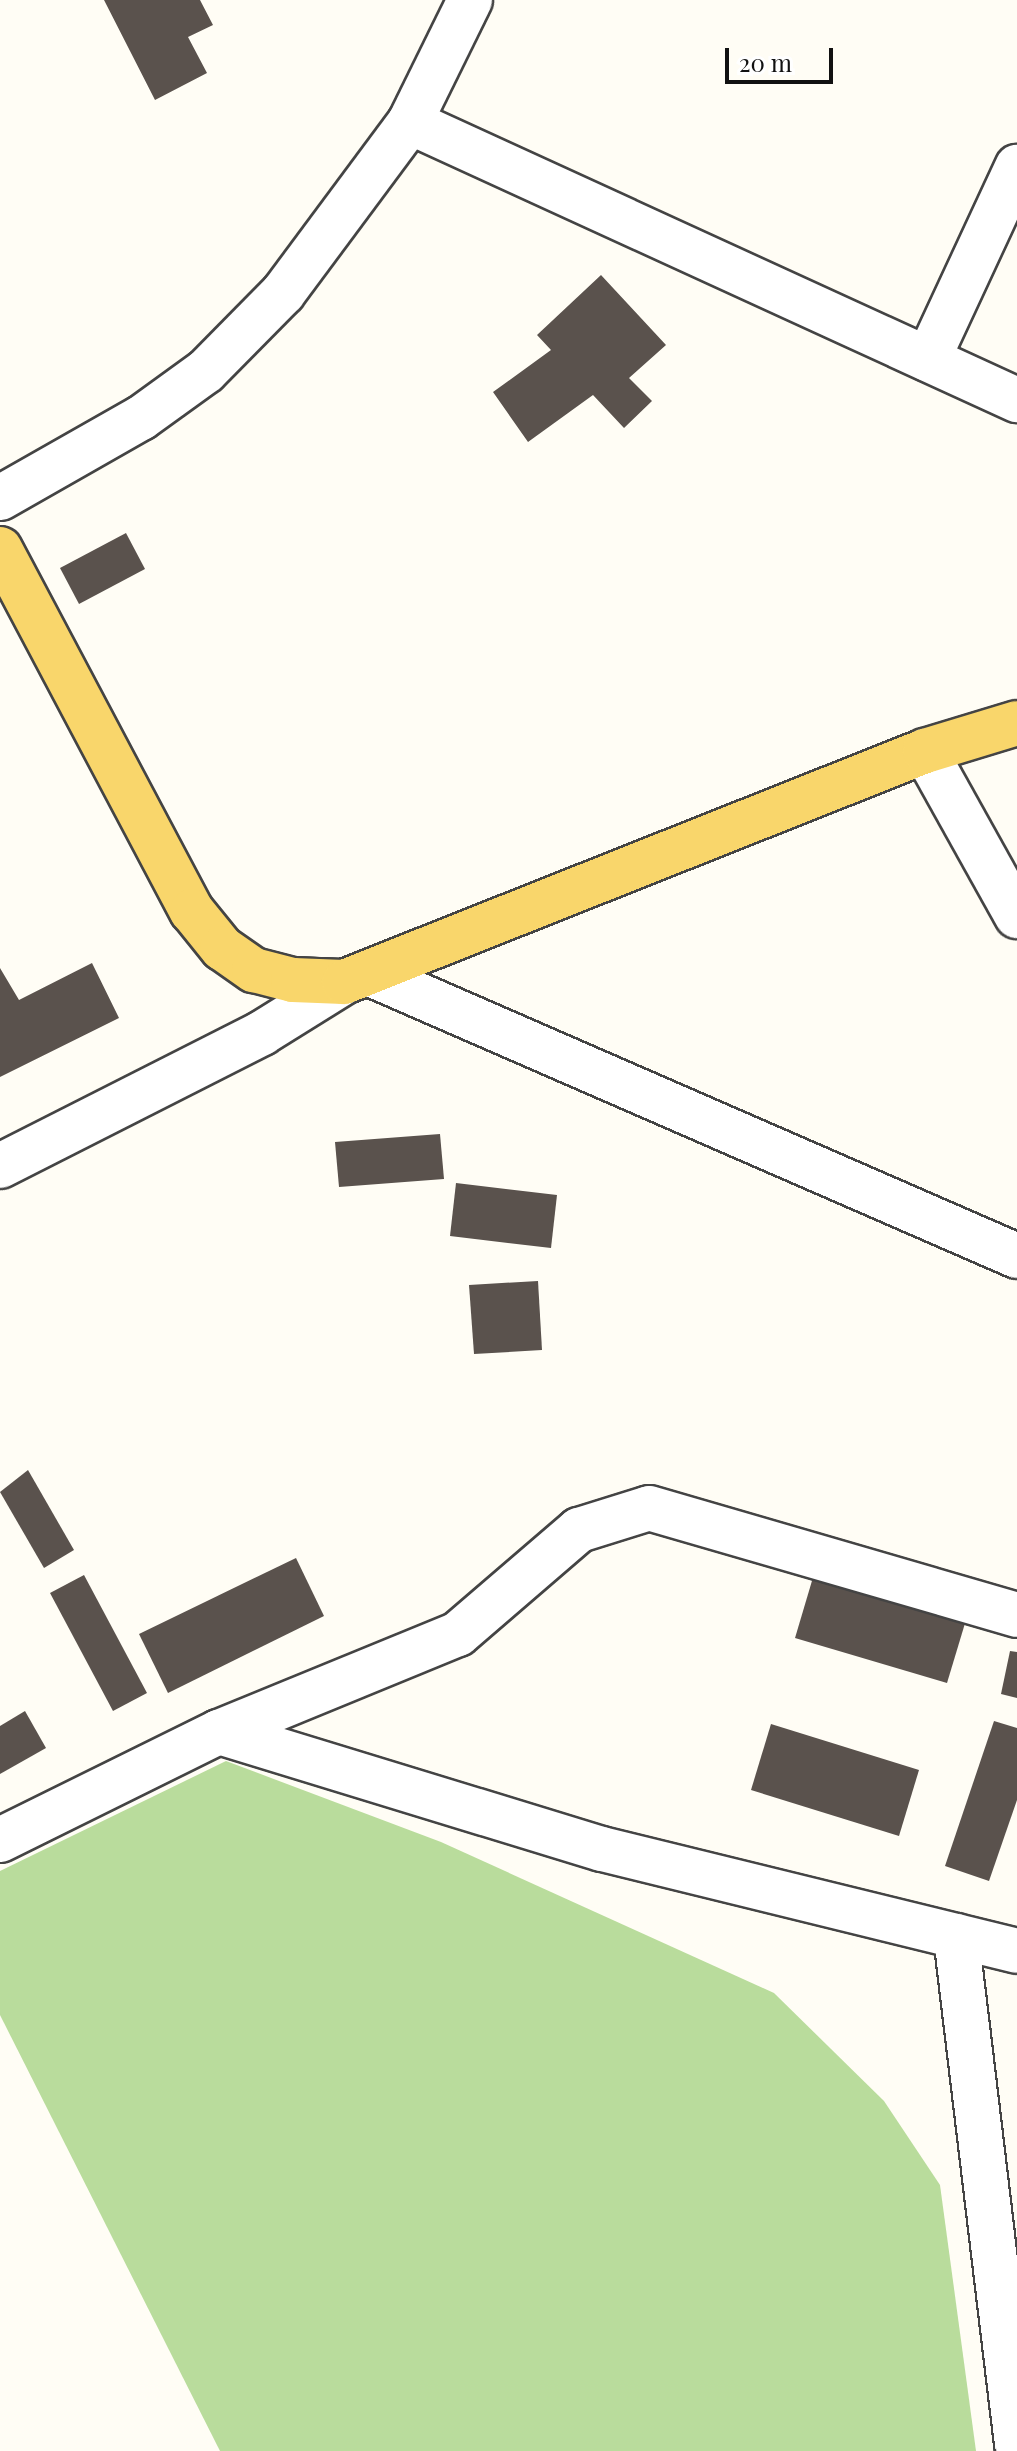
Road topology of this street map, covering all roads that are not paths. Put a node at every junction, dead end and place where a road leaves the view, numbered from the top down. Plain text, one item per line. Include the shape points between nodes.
1 (470, 0) edge
2 (410, 122) junction
3 (1017, 167) edge
4 (928, 359) junction
5 (1017, 400) edge
6 (0, 498) edge
7 (0, 549) edge
8 (1017, 723) edge
9 (925, 751) junction
10 (1017, 916) edge
11 (356, 978) junction
12 (0, 1166) edge
13 (1017, 1256) edge
14 (1017, 1615) edge
15 (219, 1732) junction
16 (0, 1840) edge
17 (956, 1936) junction
18 (1017, 1951) edge
19 (1008, 2268) edge
20 (1017, 2444) edge

1 - 2 street
2 - 4 street
2 - 6 street via 283,293 206,371 141,418
3 - 4 street
4 - 5 street
7 - 11 main road via 192,911 222,948 254,970
8 - 9 main road
9 - 10 street
9 - 11 main road
11 - 12 street via 262,1033
11 - 13 street
14 - 15 street via 649,1508 579,1530 458,1634
15 - 16 street
15 - 17 street via 602,1849
17 - 18 street
17 - 19 street
19 - 20 street

